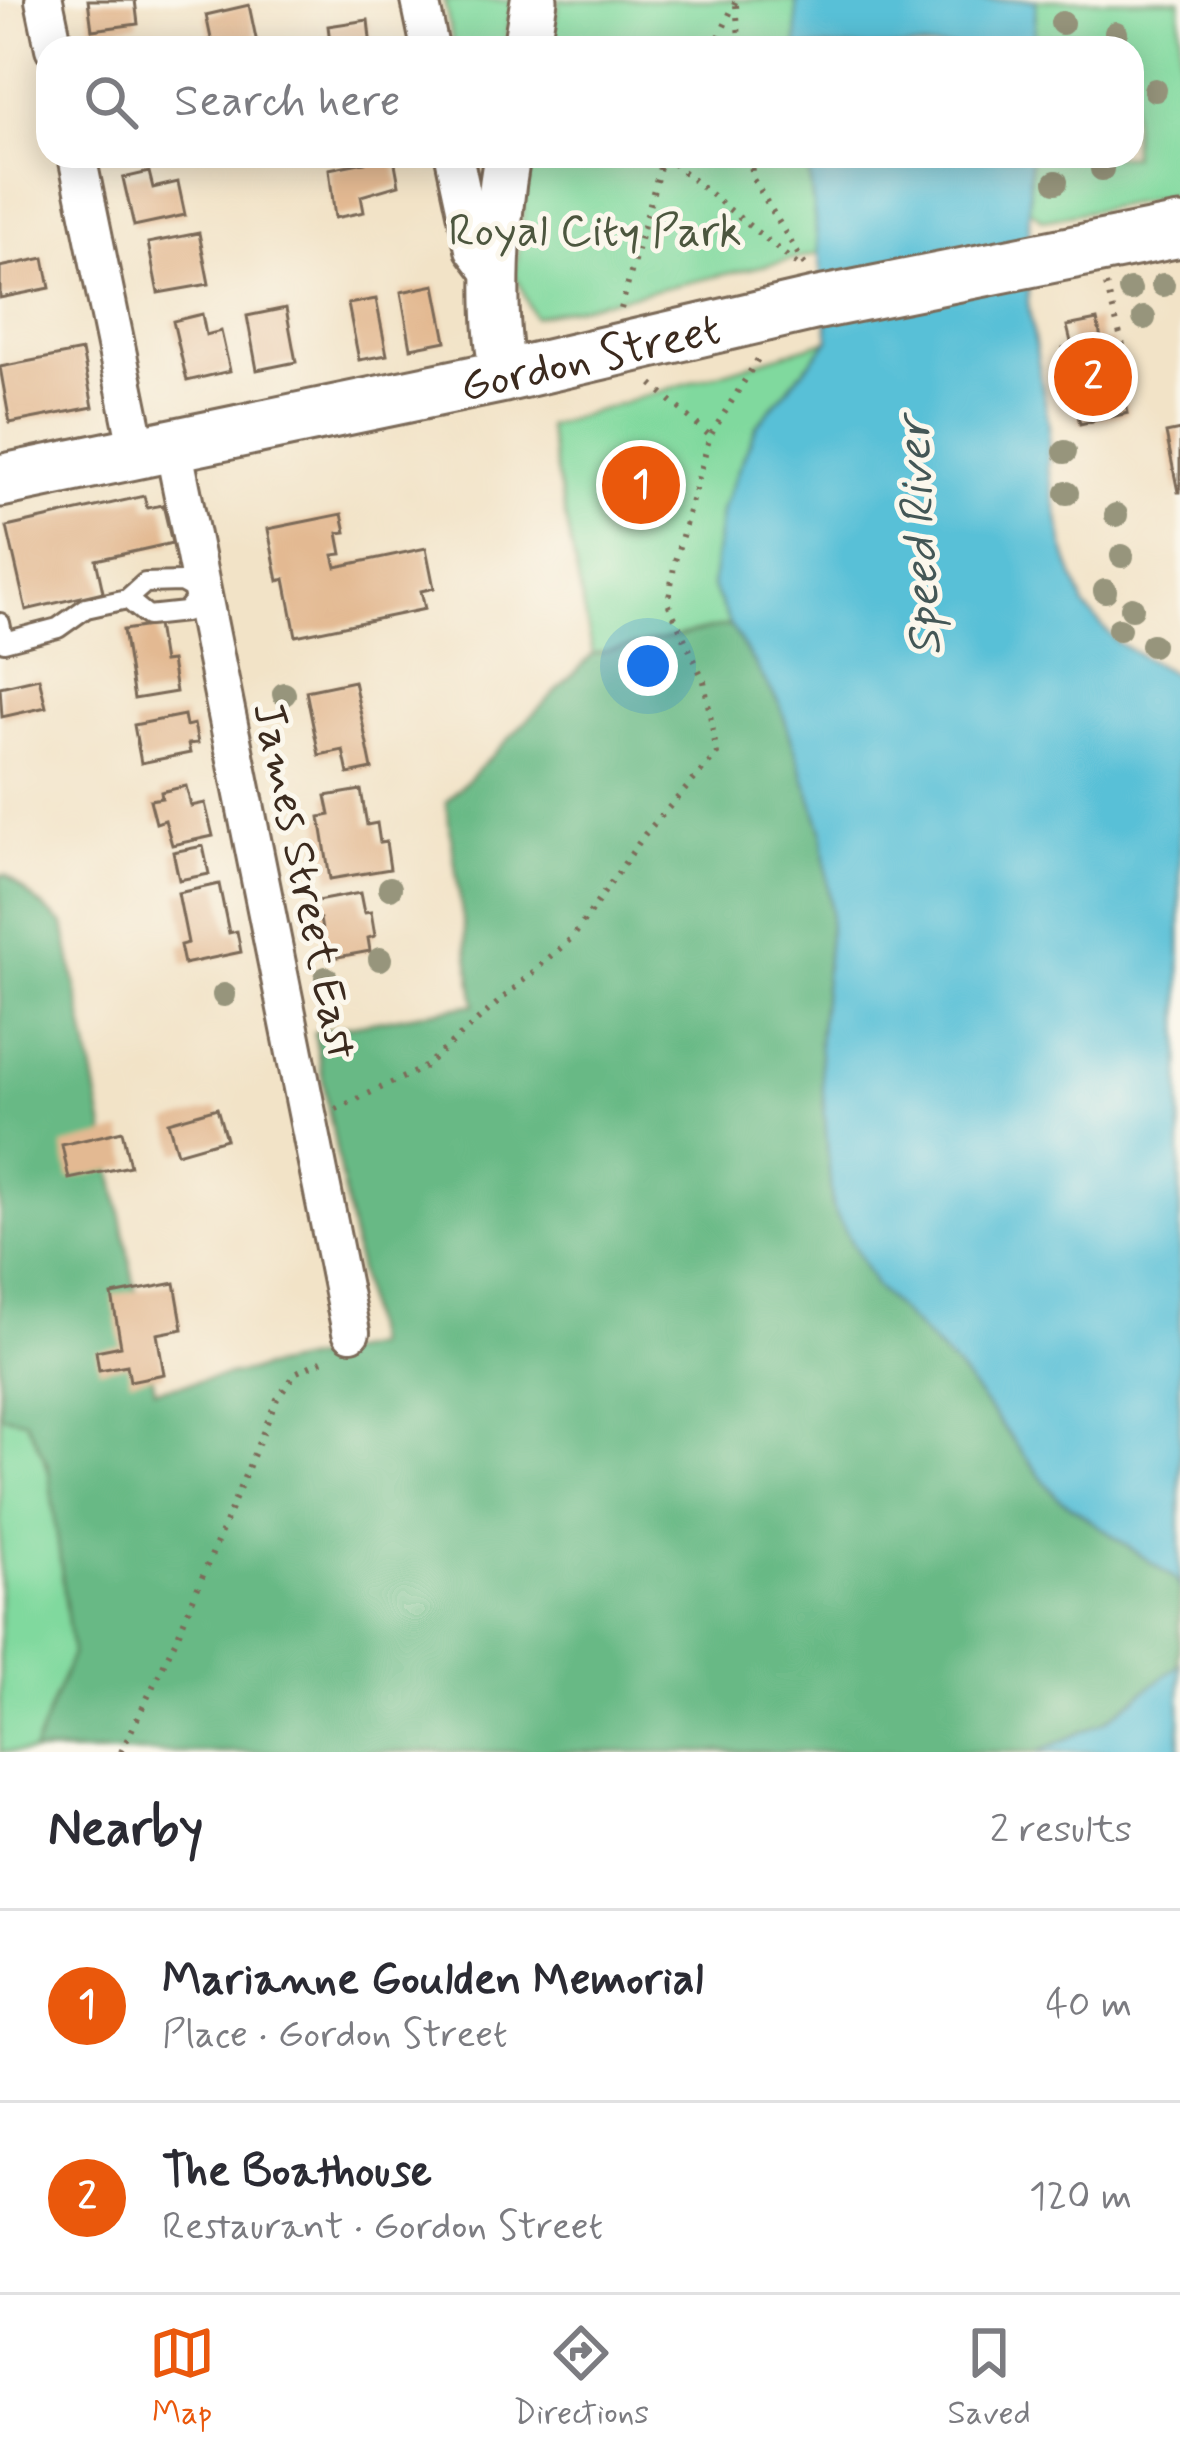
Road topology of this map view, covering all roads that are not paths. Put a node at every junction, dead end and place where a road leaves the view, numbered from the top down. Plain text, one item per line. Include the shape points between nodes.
1 (44, 0) edge
2 (420, 0) edge
3 (535, 0) edge
4 (52, 36) edge
5 (428, 36) edge
6 (528, 36) edge
7 (79, 168) edge
8 (457, 168) edge
9 (505, 168) edge
10 (1180, 231) edge
11 (498, 281) junction
12 (504, 376) junction
13 (156, 449) junction
14 (0, 481) edge
15 (201, 593) junction
16 (127, 599) junction
17 (0, 623) edge
18 (351, 1332) road end

1 - 4 street
2 - 5 street
3 - 6 street
7 - 13 street, James Street East
8 - 11 street via 474,249
9 - 11 street
10 - 12 main road, Gordon Street
11 - 12 street via 495,336
12 - 13 main road, Gordon Street
13 - 14 main road, Gordon Street
13 - 15 street, James Street East
15 - 16 lane via 181,582 145,584
15 - 16 lane via 184,612 148,616
15 - 18 street, James Street East
16 - 17 lane via 4,642

